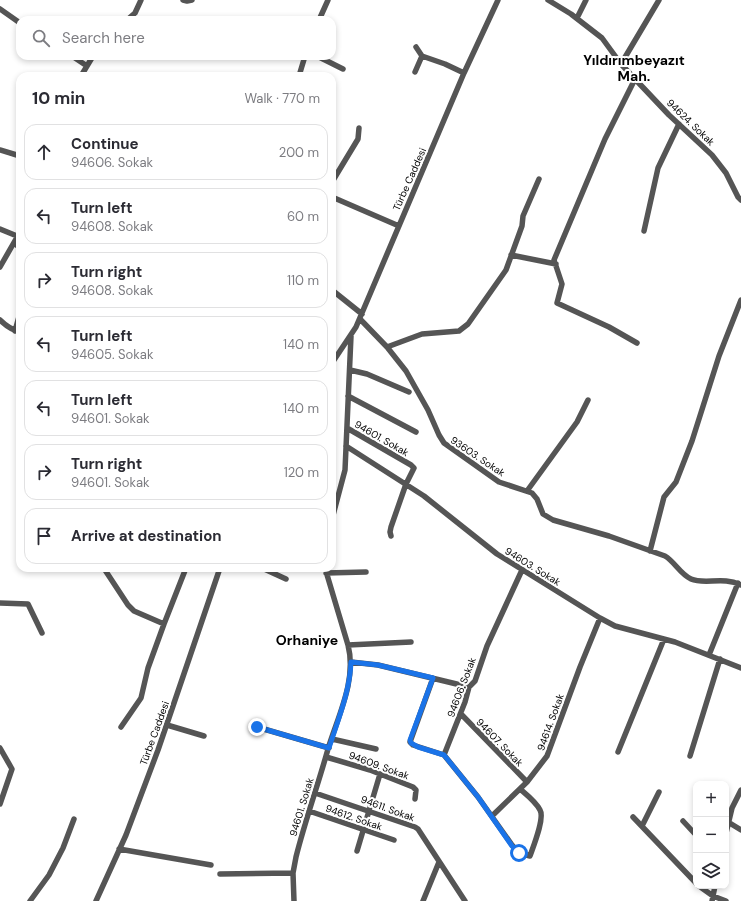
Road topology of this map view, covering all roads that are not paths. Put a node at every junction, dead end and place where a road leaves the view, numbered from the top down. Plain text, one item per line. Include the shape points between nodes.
1 (141, 0) edge
2 (183, 0) edge
3 (192, 0) edge
4 (328, 0) edge
5 (498, 0) edge
6 (586, 0) edge
7 (659, 0) edge
8 (552, 1) edge
9 (0, 9) edge
10 (131, 16) edge
11 (321, 16) edge
12 (577, 18) junction
13 (16, 20) edge
14 (416, 47) dead end
15 (422, 56) junction
16 (78, 60) edge
17 (91, 60) edge
18 (304, 60) edge
19 (325, 60) edge
20 (621, 64) junction
21 (87, 66) junction
22 (343, 69) dead end
23 (83, 72) edge
24 (300, 72) edge
25 (416, 72) dead end
26 (464, 73) junction
27 (635, 79) junction
28 (679, 124) junction
29 (359, 128) dead end
30 (0, 150) edge
31 (16, 155) edge
32 (336, 175) edge
33 (539, 179) dead end
34 (336, 199) edge
35 (741, 200) edge
36 (399, 226) junction
37 (0, 229) edge
38 (644, 231) dead end
39 (16, 233) edge
40 (16, 239) edge
41 (14, 243) joint
42 (511, 255) junction
43 (556, 264) junction
44 (0, 267) edge
45 (336, 294) edge
46 (741, 300) edge
47 (361, 317) junction
48 (0, 320) edge
49 (16, 330) edge
50 (351, 335) junction
51 (637, 343) dead end
52 (387, 346) junction
53 (336, 357) edge
54 (350, 370) junction
55 (409, 392) dead end
56 (348, 396) junction
57 (588, 400) dead end
58 (347, 428) junction
59 (416, 432) dead end
60 (346, 446) junction
61 (406, 484) junction
62 (527, 491) junction
63 (336, 504) edge
64 (391, 536) dead end
65 (650, 551) junction
66 (522, 570) junction
67 (336, 571) edge
68 (106, 572) edge
69 (184, 572) edge
70 (219, 572) edge
71 (271, 572) edge
72 (326, 572) edge
73 (366, 572) dead end
74 (286, 579) dead end
75 (739, 584) edge
76 (0, 604) edge
77 (600, 618) junction
78 (164, 624) junction
79 (42, 633) dead end
80 (664, 639) junction
81 (411, 642) dead end
82 (348, 645) junction
83 (709, 655) junction
84 (720, 659) junction
85 (351, 662) junction
86 (741, 668) edge
87 (433, 678) junction
88 (469, 687) junction
89 (460, 714) junction
90 (167, 725) junction
91 (121, 727) dead end
92 (257, 727) dead end
93 (204, 736) dead end
94 (332, 739) junction
95 (0, 748) edge
96 (329, 748) junction
97 (376, 749) dead end
98 (618, 752) dead end
99 (444, 755) junction
100 (690, 756) dead end
101 (326, 757) junction
102 (380, 774) junction
103 (527, 782) junction
104 (520, 789) junction
105 (741, 790) edge
106 (659, 792) dead end
107 (315, 793) junction
108 (415, 799) dead end
109 (0, 804) edge
110 (309, 811) junction
111 (369, 811) junction
112 (492, 816) junction
113 (633, 818) dead end
114 (729, 818) edge
115 (74, 819) dead end
116 (683, 821) dead end
117 (729, 823) edge
118 (642, 826) junction
119 (363, 830) junction
120 (741, 830) edge
121 (693, 832) edge
122 (394, 840) dead end
123 (119, 849) junction
124 (357, 852) dead end
125 (439, 862) junction
126 (211, 865) dead end
127 (293, 872) junction
128 (220, 874) dead end
129 (693, 880) edge
130 (702, 889) edge
131 (712, 898) edge
132 (30, 901) edge
133 (96, 901) edge
134 (294, 901) edge
135 (423, 901) edge
136 (465, 901) edge
137 (726, 901) edge

1 - 10 street
2 - 3 street
4 - 11 street
5 - 26 street, Türbe Caddesi
6 - 12 street
7 - 20 street
8 - 12 street, 94624. Sokak
9 - 13 street
12 - 20 street, 94624. Sokak via 602,38
14 - 15 street
15 - 25 street
15 - 26 street
16 - 21 street
17 - 21 street
18 - 24 street
19 - 22 street
20 - 27 street, 94624. Sokak
21 - 23 street
26 - 36 street, Türbe Caddesi
27 - 28 street, 94624. Sokak
27 - 43 street via 575,209 554,260
28 - 35 street, 94624. Sokak via 712,155 726,173
28 - 38 street via 658,168
29 - 32 street via 358,139
30 - 31 street
33 - 42 street via 523,216
34 - 36 street
36 - 47 street, Türbe Caddesi
37 - 39 street
40 - 41 street
41 - 44 street
42 - 43 street
42 - 52 street via 506,270 495,287 468,324 459,331 422,334
43 - 51 street via 562,284 557,304 609,327
45 - 47 street, 93603. Sokak
46 - 65 street via 676,482 664,497
47 - 50 street, Türbe Caddesi
47 - 52 street, 93603. Sokak
48 - 49 street
50 - 53 street, Türbe Caddesi
50 - 54 street, 94601. Sokak
52 - 62 street, 93603. Sokak via 410,378 444,443 499,482
54 - 55 street via 367,374
54 - 56 street, 94601. Sokak
56 - 58 street, 94601. Sokak
56 - 59 street, 94601. Sokak
57 - 62 street via 577,422
58 - 60 street, 94601. Sokak
58 - 61 street, 94601. Sokak via 413,467 414,470
60 - 61 street, 94603. Sokak
60 - 63 street, 94601. Sokak via 344,475
61 - 64 street via 390,530
61 - 66 street, 94603. Sokak via 439,506 491,550
62 - 65 street via 536,496 543,514 553,520
65 - 75 street via 670,559 683,574 692,579 727,580
66 - 77 street, 94603. Sokak
66 - 88 street, 94606. Sokak via 487,646 475,681
67 - 73 street, 94601. Sokak
68 - 78 street via 134,611
69 - 78 street
70 - 90 street, Türbe Caddesi
71 - 74 street
72 - 82 street, 94601. Sokak
75 - 83 street
76 - 79 street via 28,604
77 - 80 street, 94603. Sokak via 615,626
77 - 103 street, 94614. Sokak via 550,751
78 - 91 street via 148,668 142,698
80 - 83 street, 94603. Sokak
80 - 98 street
81 - 82 street
82 - 85 street, 94601. Sokak
83 - 84 street, 94603. Sokak
84 - 86 street, 94603. Sokak
84 - 100 street
85 - 87 street via 378,665
85 - 94 street, 94601. Sokak via 344,699
87 - 88 street
87 - 99 street via 410,742
88 - 89 street, 94606. Sokak
89 - 99 street, 94606. Sokak
89 - 103 street, 94607. Sokak
90 - 93 street
90 - 123 street, Türbe Caddesi
92 - 96 street
94 - 96 street, 94601. Sokak
94 - 97 street
95 - 109 street via 12,769
96 - 101 street, 94601. Sokak
99 - 112 street
101 - 102 street, 94609. Sokak
101 - 107 street, 94601. Sokak
102 - 108 street, 94609. Sokak via 415,788
102 - 111 street
103 - 104 street, 94614. Sokak
104 - 112 street, 94614. Sokak
104 - 112 street via 542,814 530,856 516,850
105 - 114 street
106 - 118 street
107 - 110 street, 94601. Sokak
107 - 111 street, 94611. Sokak
110 - 119 street, 94612. Sokak
110 - 127 street, 94601. Sokak
111 - 119 street
111 - 125 street, 94611. Sokak via 418,829
113 - 118 street
115 - 132 street via 49,875
116 - 121 street
117 - 120 street
118 - 129 street
119 - 122 street, 94612. Sokak
119 - 124 street
123 - 126 street
123 - 133 street, Türbe Caddesi
125 - 135 street
125 - 136 street, 94611. Sokak
127 - 128 street
127 - 134 street, 94601. Sokak
130 - 131 street
131 - 137 street

